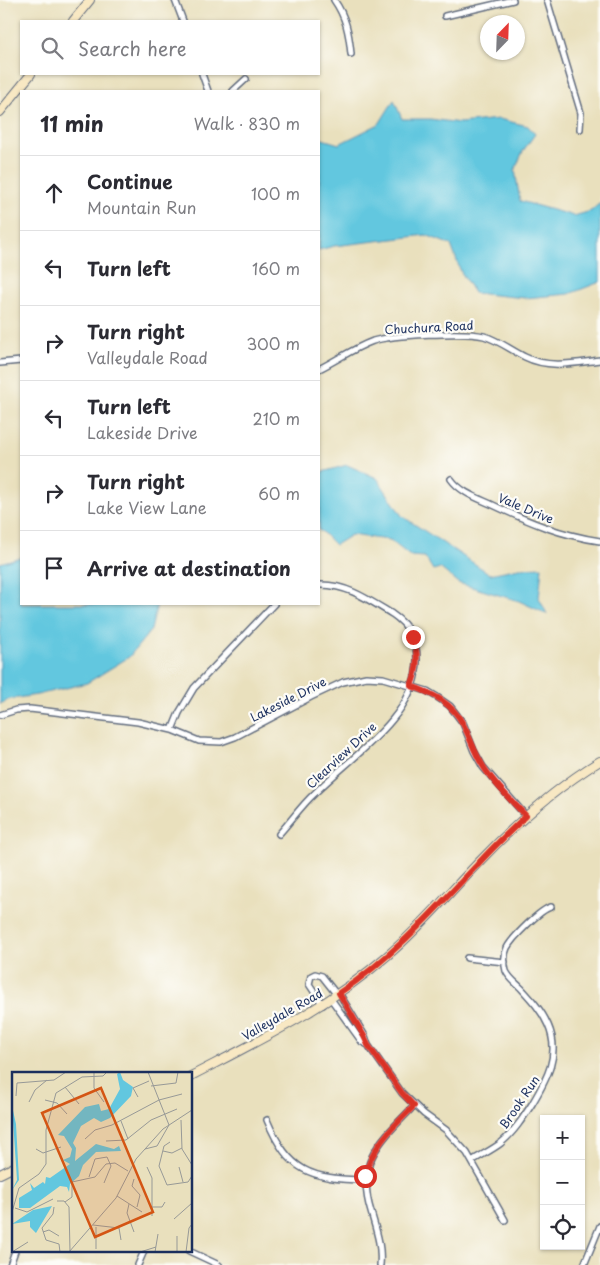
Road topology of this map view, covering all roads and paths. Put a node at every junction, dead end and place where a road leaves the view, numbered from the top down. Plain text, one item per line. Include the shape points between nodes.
1 (90, 0) edge
2 (175, 0) edge
3 (334, 0) edge
4 (513, 0) edge
5 (547, 0) edge
6 (445, 16) dead end
7 (74, 20) edge
8 (183, 20) edge
9 (350, 54) dead end
10 (30, 75) edge
11 (202, 75) edge
12 (246, 79) dead end
13 (21, 90) edge
14 (208, 90) edge
15 (234, 90) edge
16 (18, 95) edge
17 (0, 112) edge
18 (580, 129) dead end
19 (600, 360) edge
20 (20, 361) edge
21 (0, 363) edge
22 (320, 368) edge
23 (451, 479) dead end
24 (600, 541) edge
25 (320, 585) edge
26 (273, 605) edge
27 (411, 686) junction
28 (0, 714) edge
29 (172, 730) junction
30 (600, 761) edge
31 (526, 816) junction
32 (279, 834) dead end
33 (551, 907) dead end
34 (467, 958) dead end
35 (505, 962) junction
36 (336, 996) junction
37 (323, 1005) junction
38 (368, 1045) junction
39 (192, 1075) edge
40 (414, 1106) junction
41 (268, 1120) dead end
42 (472, 1160) junction
43 (12, 1167) edge
44 (0, 1174) edge
45 (365, 1180) junction
46 (505, 1220) dead end
47 (600, 1226) edge
48 (16, 1252) edge
49 (144, 1252) edge
50 (190, 1252) edge
51 (10, 1265) edge
52 (138, 1265) edge
53 (218, 1265) edge
54 (380, 1265) edge
55 (584, 1265) edge

1 - 7 main road
2 - 8 street
3 - 9 street via 348,28
4 - 6 street
5 - 18 street via 581,113
10 - 13 main road
11 - 14 street
12 - 15 street
16 - 17 main road
19 - 22 street, Chuchura Road via 561,365 547,363 529,359 486,337 447,334 374,341
20 - 21 street
23 - 24 street, Vale Drive via 460,490 528,521 568,535
25 - 27 street, Clearview Drive via 353,591 406,626 418,651
26 - 29 street via 194,688
27 - 29 street, Lakeside Drive via 371,677 350,680 221,742 199,741
27 - 31 street, Lakeside Drive via 437,697 455,712 483,767
27 - 32 street, Clearview Drive via 391,722 314,794
28 - 29 street, Lakeside Drive via 30,710 130,720
30 - 31 main road, Valleydale Road
31 - 36 main road, Valleydale Road via 389,955
33 - 35 street via 514,939 507,949
34 - 35 street
35 - 42 street, Brook Run via 507,972 538,1007 548,1025 552,1039 552,1063 545,1083 515,1128 498,1145
36 - 37 main road, Valleydale Road
36 - 37 street via 322,976 311,976 309,984
36 - 38 street
36 - 38 street via 362,1042
37 - 39 main road, Valleydale Road
38 - 40 street
40 - 42 street via 446,1130
40 - 45 street via 376,1148
41 - 45 street via 283,1150 301,1168 320,1177
42 - 46 street
43 - 44 main road
45 - 54 street via 367,1200 378,1236
47 - 55 street
48 - 51 street
49 - 52 street
50 - 53 street

